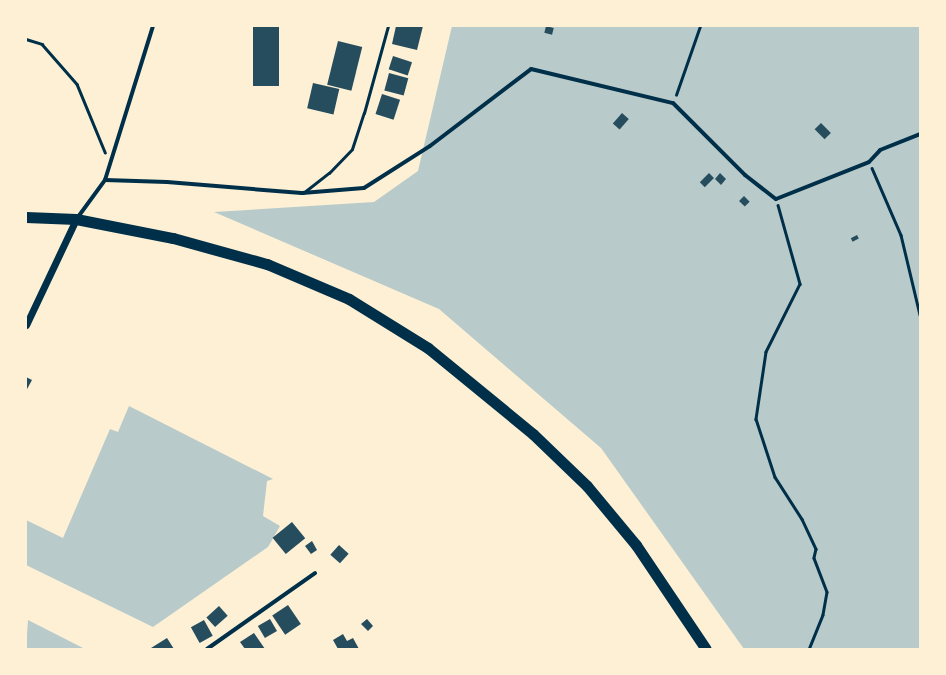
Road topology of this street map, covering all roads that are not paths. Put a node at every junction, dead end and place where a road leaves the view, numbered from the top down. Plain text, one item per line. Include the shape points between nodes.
1 (153, 26) edge
2 (388, 26) edge
3 (920, 134) edge
4 (105, 180) junction
5 (302, 193) junction
6 (26, 217) edge
7 (76, 219) junction
8 (26, 325) edge
9 (315, 572) dead end
10 (207, 649) edge
11 (706, 649) edge

1 - 4 street
2 - 5 lane via 352,149 329,173
3 - 5 street via 880,150 869,162 776,199 745,175 673,103 531,69 430,146 364,188
4 - 5 street via 167,182
4 - 7 street
6 - 7 highway
7 - 8 street
7 - 11 highway via 173,238 267,264 349,299 428,348 534,434 587,486 636,545
9 - 10 street

